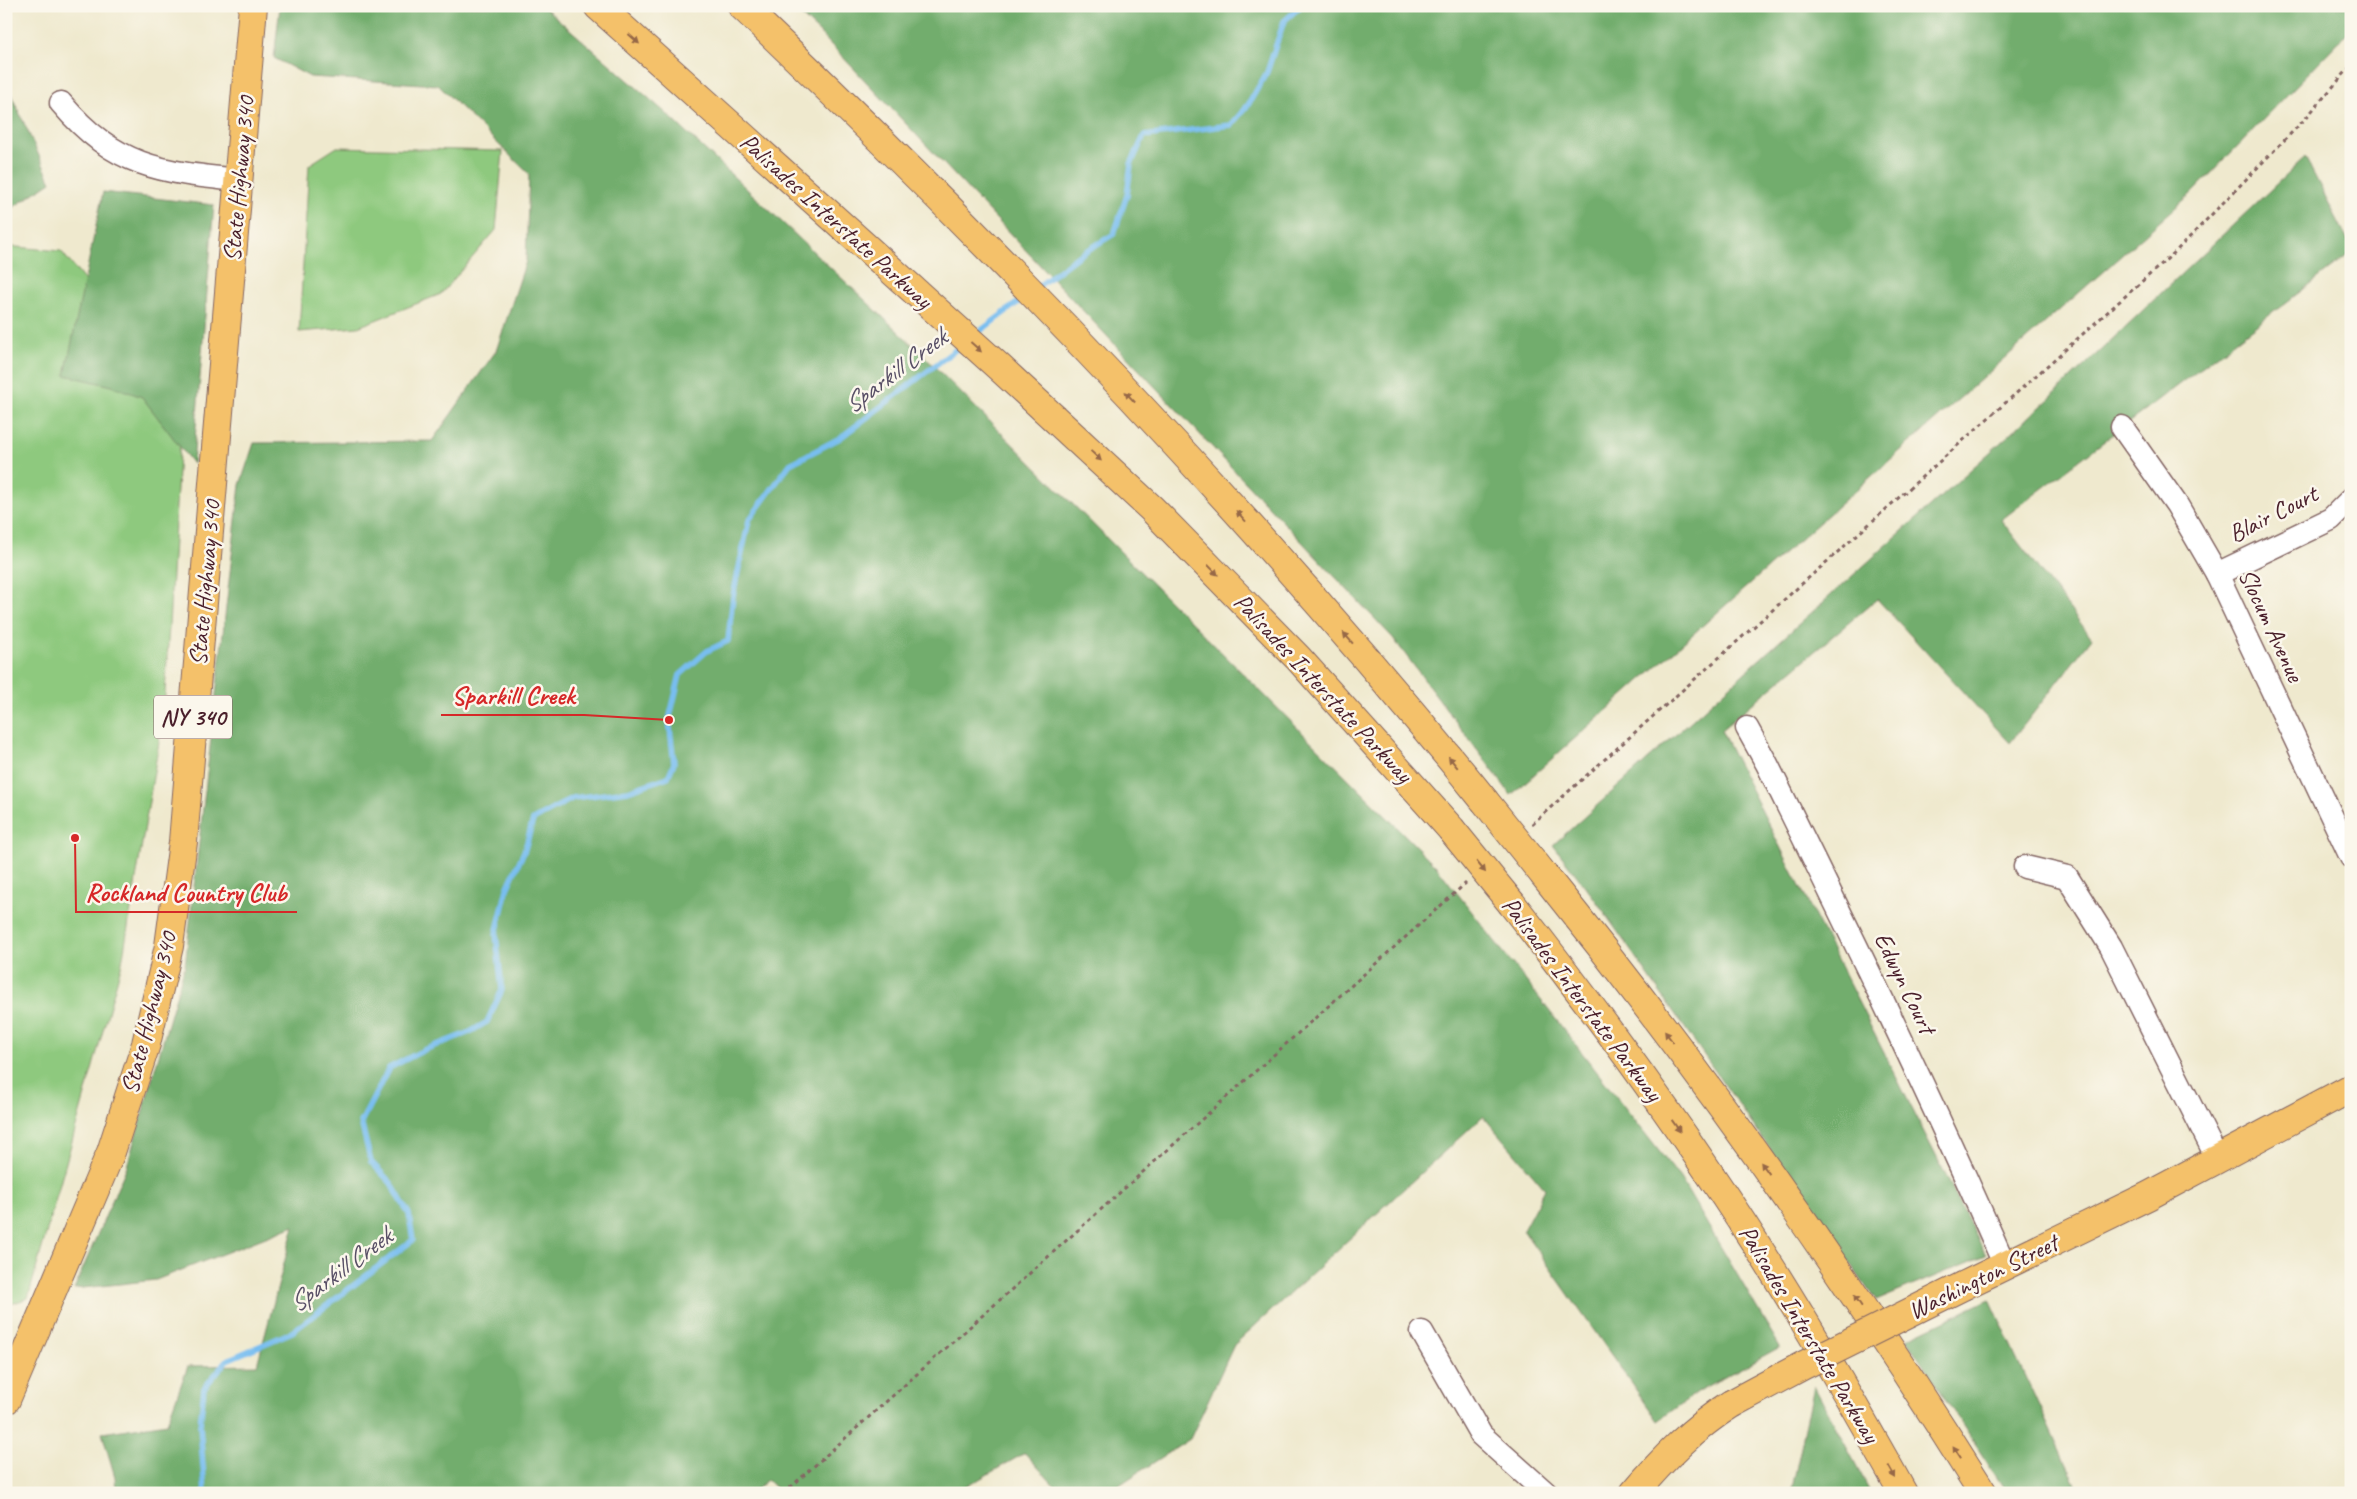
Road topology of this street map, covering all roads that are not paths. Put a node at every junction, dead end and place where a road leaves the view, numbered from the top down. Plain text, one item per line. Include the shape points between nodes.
1 (253, 6) edge
2 (598, 6) edge
3 (742, 6) edge
4 (61, 103) dead end
5 (239, 180) junction
6 (2122, 427) dead end
7 (2351, 499) edge
8 (2217, 574) junction
9 (1747, 728) dead end
10 (2351, 857) edge
11 (2026, 867) dead end
12 (2351, 1088) edge
13 (2218, 1160) junction
14 (2005, 1266) junction
15 (1422, 1332) dead end
16 (6, 1400) edge
17 (1546, 1493) edge
18 (1634, 1493) edge
19 (1903, 1493) edge
20 (1983, 1493) edge

1 - 5 main road, State Highway 340 / NY 340
2 -> 19 main road, Palisades Interstate Parkway, bridge via 1008,375 1152,510 1298,658 1451,829 1512,904 1647,1084 1752,1238
20 -> 3 main road, Palisades Interstate Parkway, bridge via 1890,1348 1766,1169 1653,1015 1484,800 1343,631 1162,430 969,228
4 - 5 street via 80,126 121,156 161,170
5 - 16 main road, State Highway 340 / NY 340 via 182,842 168,946 146,1044 112,1152
6 - 8 street, Slocum Avenue via 2177,506
7 - 8 street, Blair Court via 2331,519
8 - 10 street, Slocum Avenue
9 - 14 street, Edwyn Court via 1946,1130
11 - 13 street via 2067,876 2111,947
12 - 13 main road, Washington Street
13 - 14 main road, Washington Street
14 - 18 main road, Washington Street, bridge via 1731,1404 1679,1444
15 - 17 street via 1481,1435

